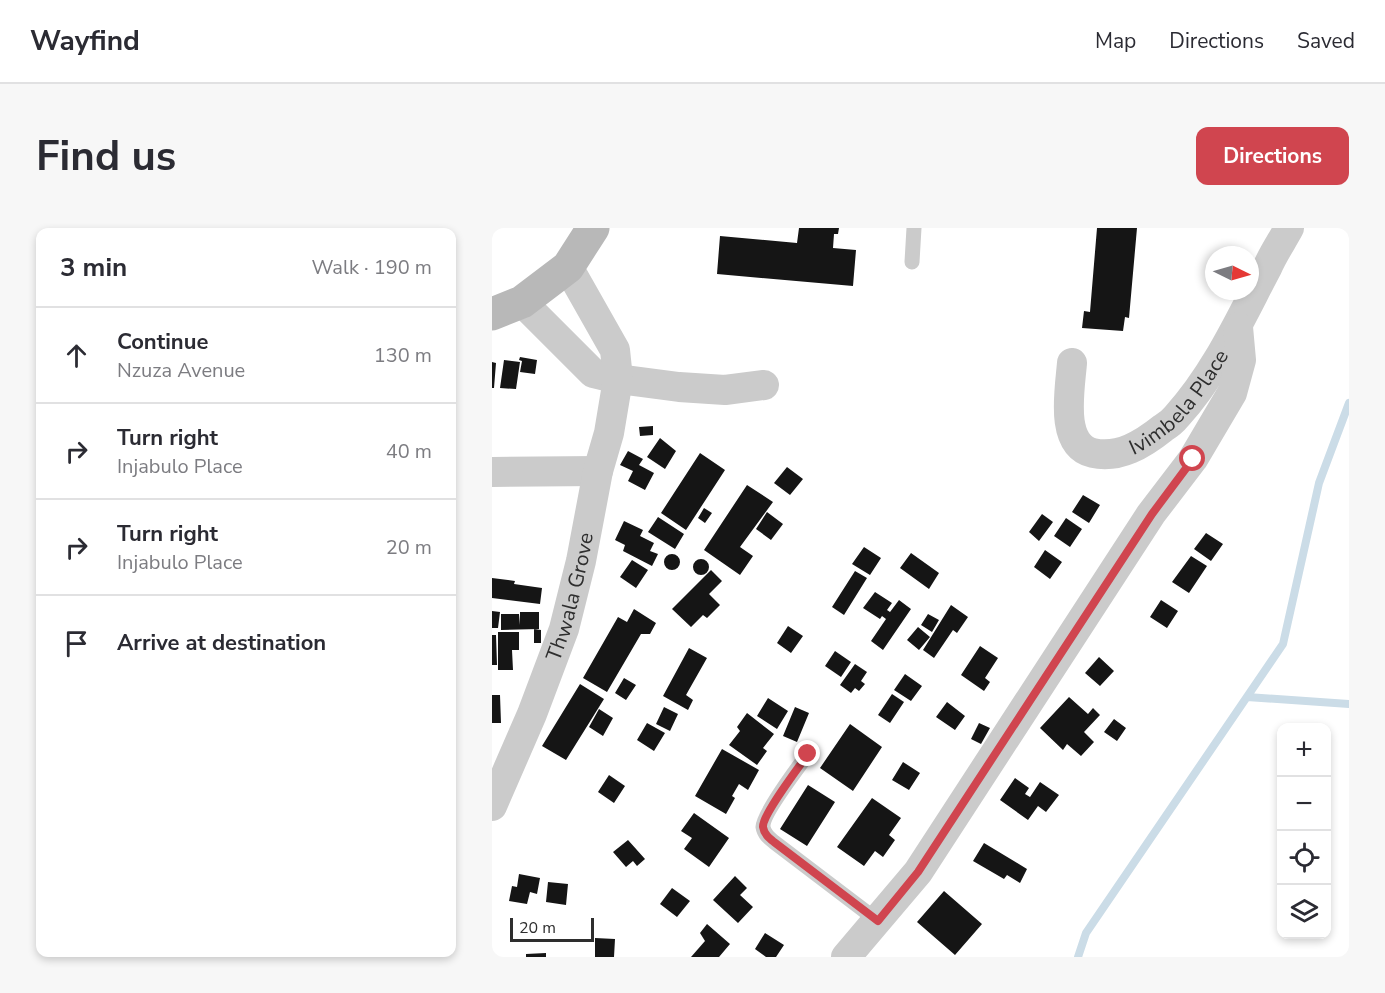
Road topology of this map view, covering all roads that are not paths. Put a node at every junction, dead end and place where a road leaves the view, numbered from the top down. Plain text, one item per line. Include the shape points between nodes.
1 (592, 228) edge
2 (914, 228) edge
3 (1289, 228) edge
4 (912, 262) dead end
5 (568, 267) junction
6 (522, 302) junction
7 (492, 314) edge
8 (1238, 327) junction
9 (1072, 363) dead end
10 (618, 379) junction
11 (764, 385) dead end
12 (598, 471) junction
13 (492, 472) edge
14 (808, 754) dead end
15 (492, 806) edge
16 (878, 921) junction
17 (846, 957) edge

1 - 5 street
2 - 4 lane
3 - 8 street, Ivimbela Place
5 - 6 street
5 - 10 street, Thwala Grove via 615,350
6 - 7 street
6 - 10 street via 592,373
8 - 9 street, Ivimbela Place via 1176,418 1149,440 1123,453 1087,452 1076,442 1069,424
8 - 16 street via 1241,360 1232,393 1216,423 1145,524 918,872
10 - 11 street via 725,390
10 - 12 street, Thwala Grove
12 - 13 street
12 - 15 street, Thwala Grove via 564,629
14 - 16 lane via 774,802 763,829 774,842
16 - 17 street

